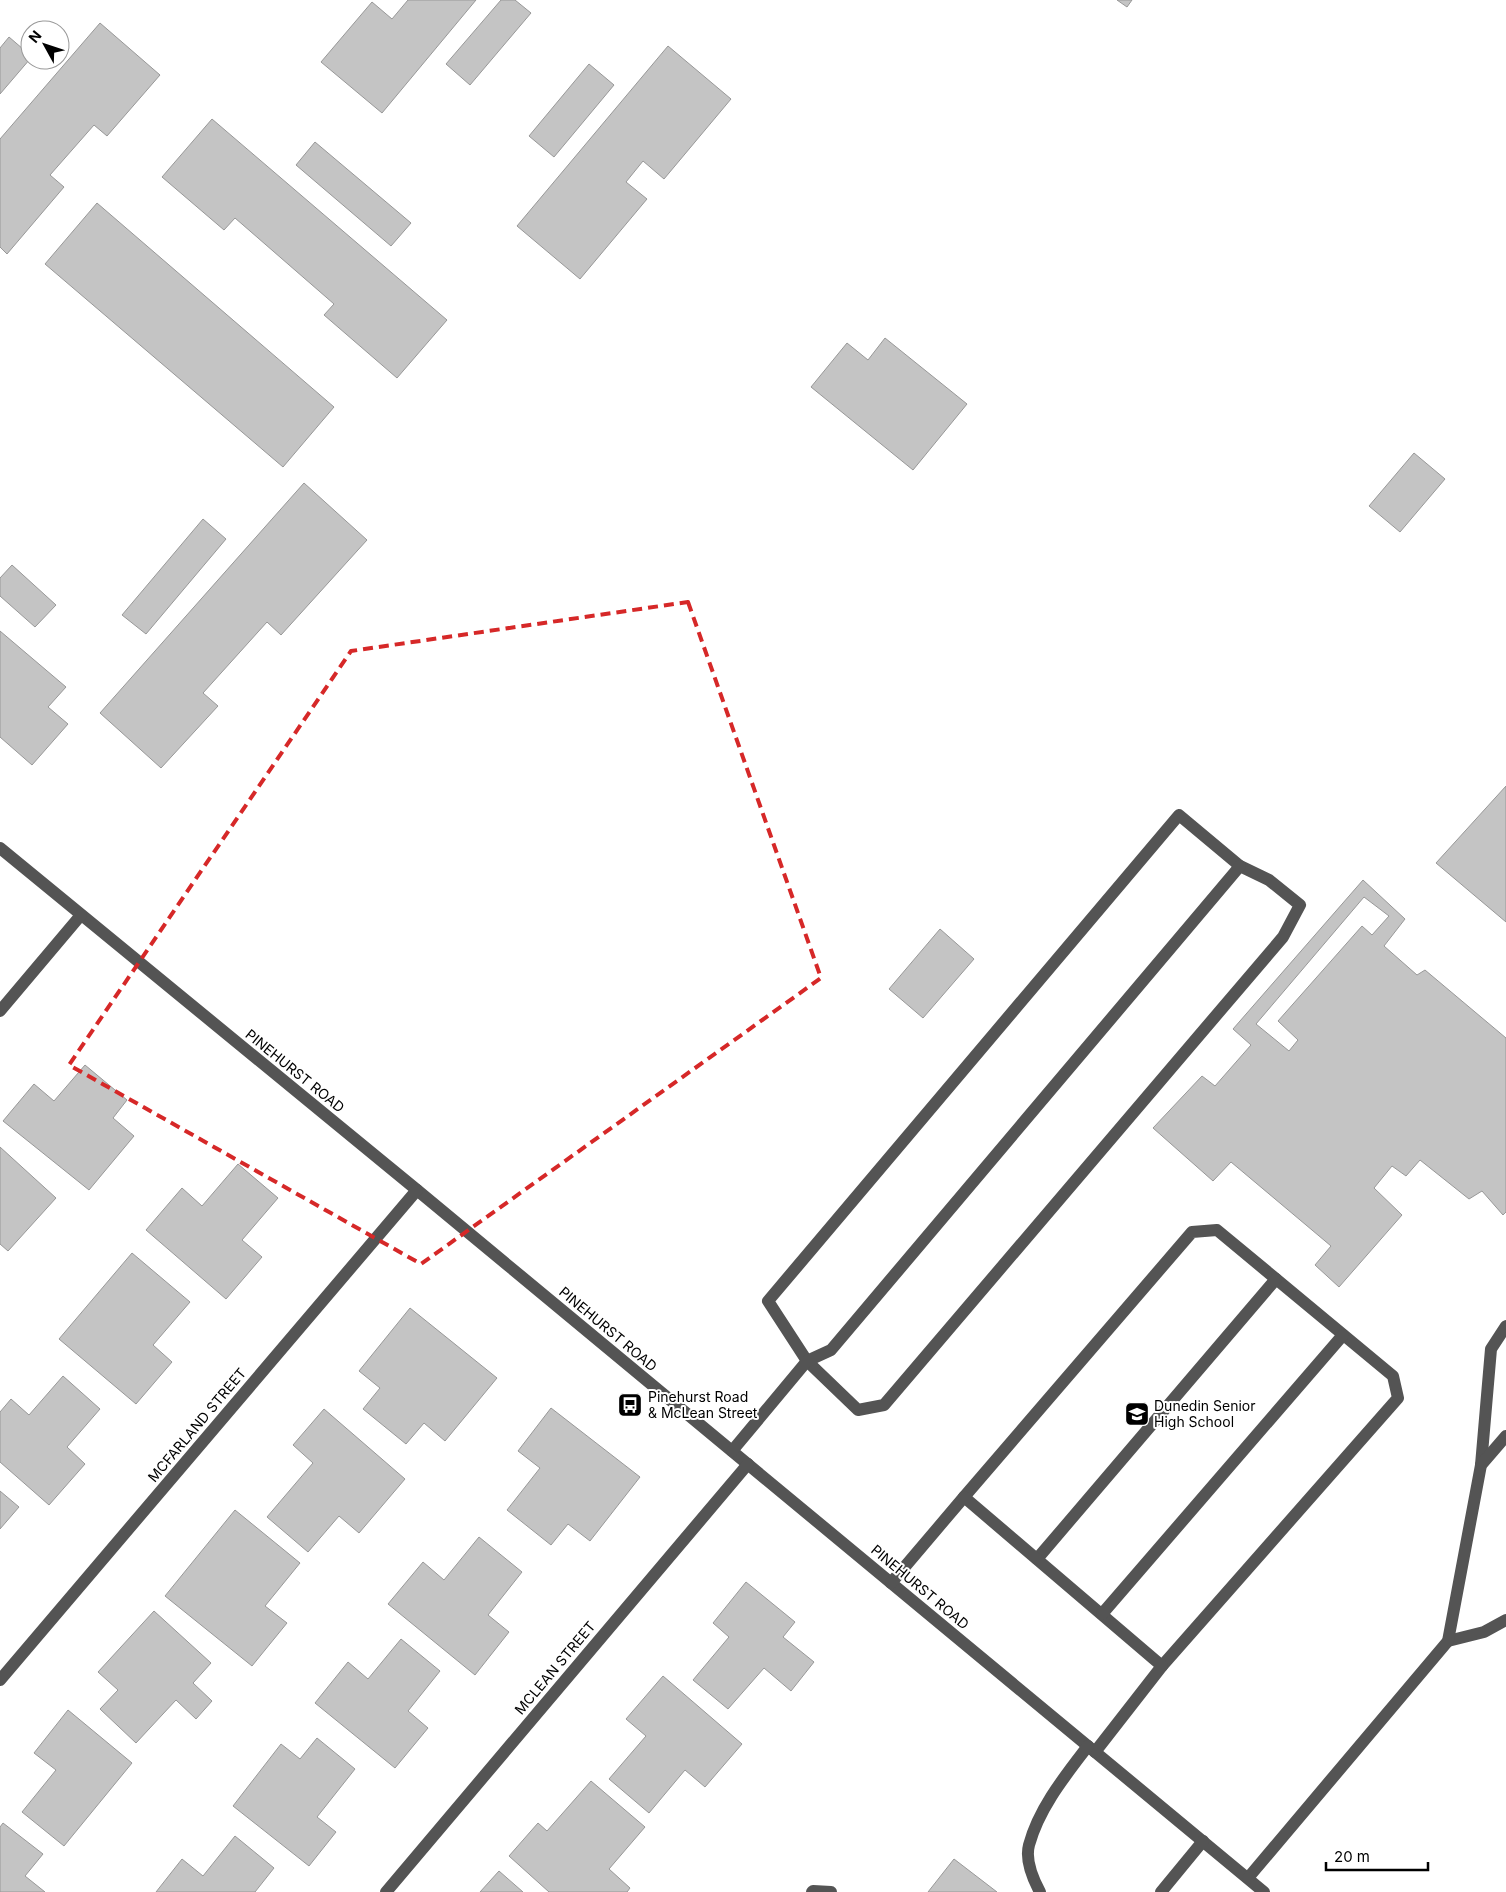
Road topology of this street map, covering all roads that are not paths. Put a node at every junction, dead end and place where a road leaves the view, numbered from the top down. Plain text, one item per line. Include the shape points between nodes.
1 (0, 848) edge
2 (1240, 866) junction
3 (81, 915) junction
4 (0, 1011) edge
5 (417, 1190) junction
6 (1276, 1279) junction
7 (1506, 1326) edge
8 (1344, 1335) junction
9 (806, 1362) junction
10 (1506, 1436) edge
11 (732, 1451) junction
12 (748, 1464) junction
13 (1481, 1465) junction
14 (964, 1497) junction
15 (1037, 1559) junction
16 (891, 1583) junction
17 (1102, 1614) junction
18 (1506, 1620) edge
19 (1448, 1641) junction
20 (1162, 1666) junction
21 (0, 1680) edge
22 (1091, 1749) junction
23 (1203, 1842) junction
24 (1248, 1878) junction
25 (386, 1892) edge
26 (812, 1892) edge
27 (831, 1892) edge
28 (1040, 1892) edge
29 (1160, 1892) edge
30 (1264, 1892) edge

1 - 3 street, PINEHURST ROAD
2 - 9 street via 831,1350
2 - 9 street via 1179,815 768,1301
2 - 9 street via 1269,880 1300,905 1283,937 884,1405 858,1410
3 - 4 street
3 - 5 street, PINEHURST ROAD
5 - 11 street, PINEHURST ROAD
5 - 21 street, MCFARLAND STREET
6 - 8 street
6 - 14 street via 1217,1230 1192,1232
6 - 15 street
7 - 13 street via 1491,1349
8 - 17 street
8 - 20 street via 1393,1376 1398,1398
9 - 11 street
10 - 13 street
11 - 12 street, PINEHURST ROAD
12 - 16 street, PINEHURST ROAD
12 - 25 street, MCLEAN STREET
13 - 19 street
14 - 15 street
14 - 16 street
15 - 17 street
16 - 22 street, PINEHURST ROAD
17 - 20 street
18 - 19 street via 1484,1632
19 - 24 street
20 - 22 street
22 - 23 street, PINEHURST ROAD
22 - 28 street via 1059,1785 1042,1813 1029,1846 1031,1877
23 - 24 street, PINEHURST ROAD
23 - 29 street
24 - 30 street, PINEHURST ROAD
26 - 27 street

